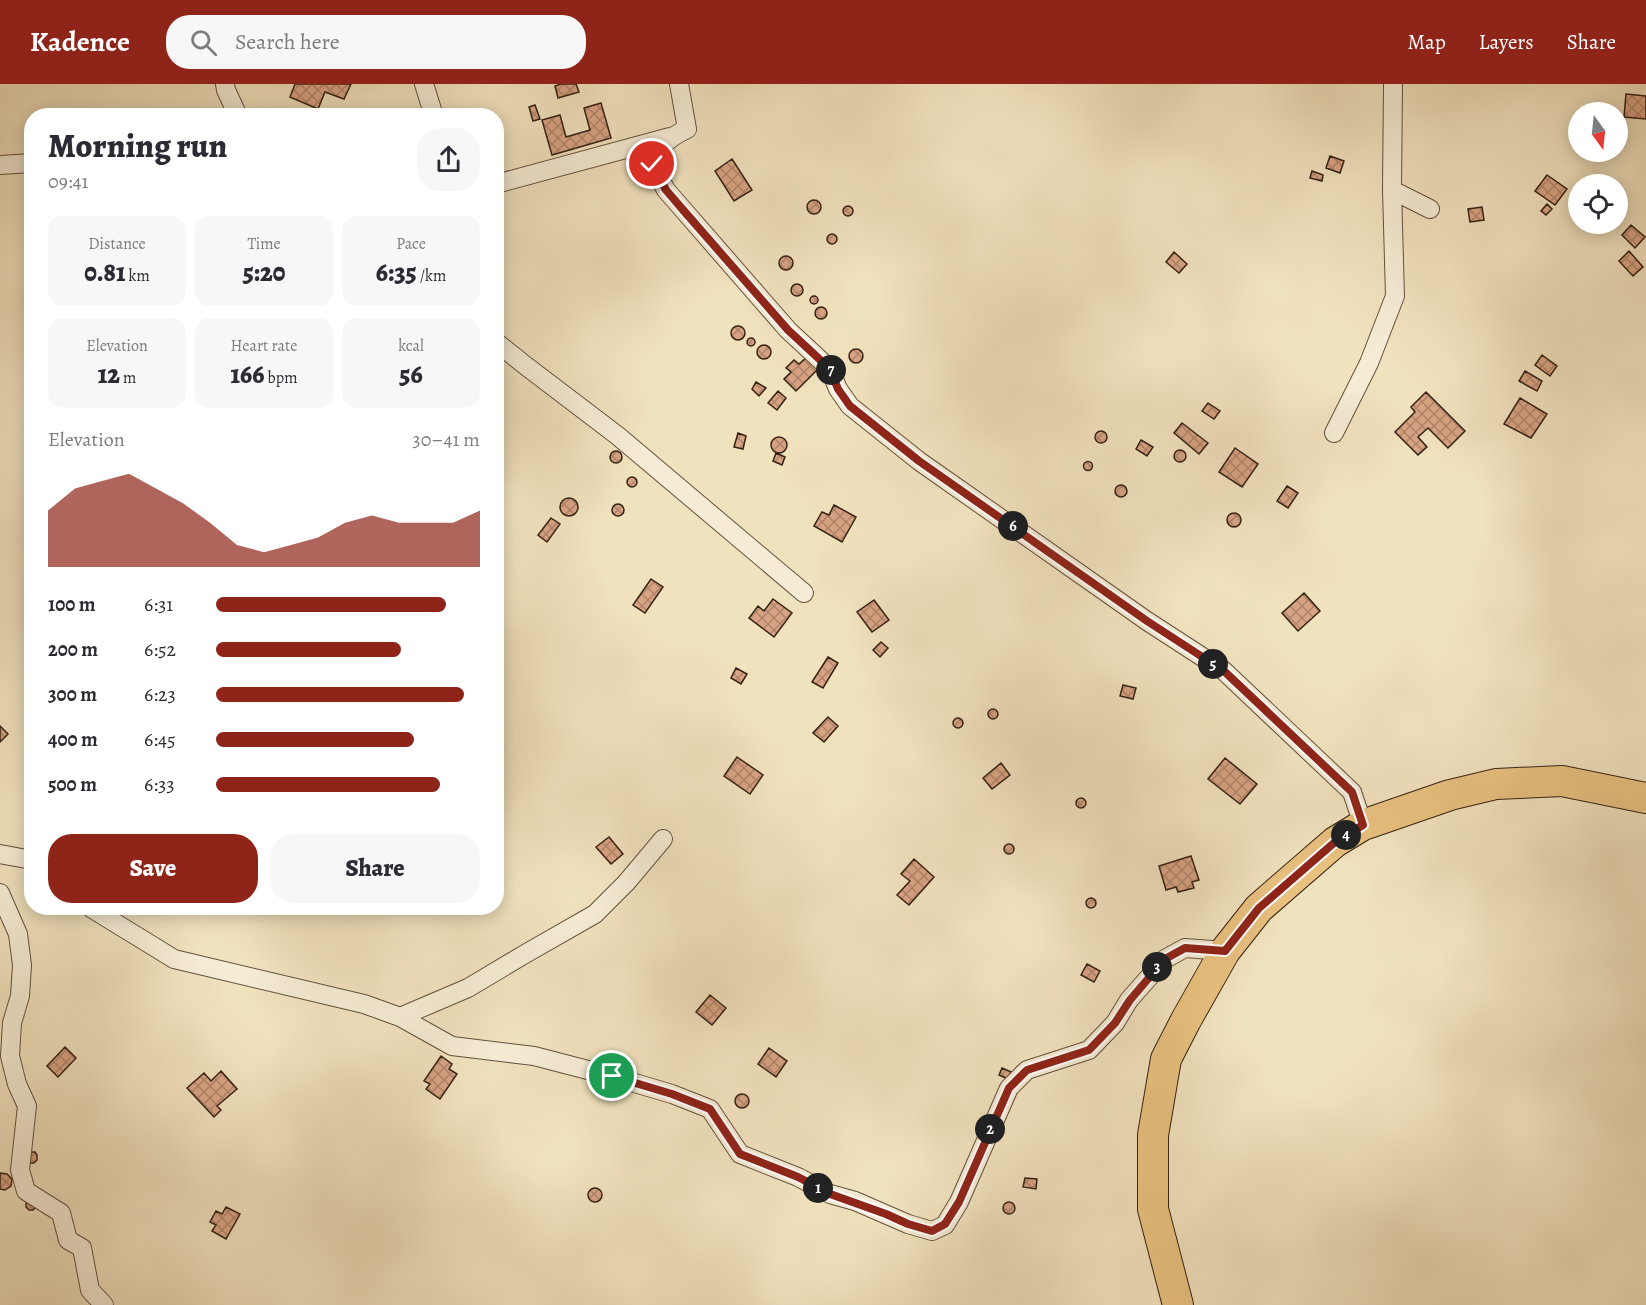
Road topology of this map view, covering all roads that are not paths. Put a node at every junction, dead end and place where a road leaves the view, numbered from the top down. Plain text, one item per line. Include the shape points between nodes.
1 (225, 84) edge
2 (424, 84) edge
3 (679, 84) edge
4 (1393, 84) edge
5 (234, 108) edge
6 (432, 108) edge
7 (672, 136) junction
8 (24, 164) edge
9 (0, 165) edge
10 (504, 182) edge
11 (1392, 190) junction
12 (1430, 209) dead end
13 (504, 348) edge
14 (1334, 433) dead end
15 (804, 592) dead end
16 (1646, 798) edge
17 (1363, 825) junction
18 (663, 839) dead end
19 (0, 854) edge
20 (24, 859) edge
21 (0, 893) edge
22 (102, 915) edge
23 (1225, 951) junction
24 (400, 1017) junction
25 (104, 1305) edge
26 (1178, 1305) edge

1 - 5 street
2 - 6 street
3 - 7 street via 687,129
4 - 11 street
7 - 10 street
7 - 17 street via 659,149 652,164 666,190 788,330 830,369 850,406 919,461 1224,671 1352,792
8 - 9 street
11 - 12 street
11 - 14 street via 1395,296 1374,366
13 - 15 street via 618,436
16 - 17 main road via 1562,781 1496,784 1450,795
17 - 23 main road via 1335,842 1259,908
18 - 24 street via 595,914 468,988
19 - 20 street
21 - 25 street via 18,934 22,965 10,1056 27,1106 20,1170 27,1191 61,1214 68,1240 82,1248 90,1290
22 - 24 street via 174,959 363,1004
23 - 24 street via 1185,948 1165,959 1089,1050 1027,1070 1009,1088 959,1202 945,1224 932,1231 830,1194 740,1154 710,1109 662,1090 534,1056 452,1046
23 - 26 main road via 1166,1059 1153,1135 1153,1209

